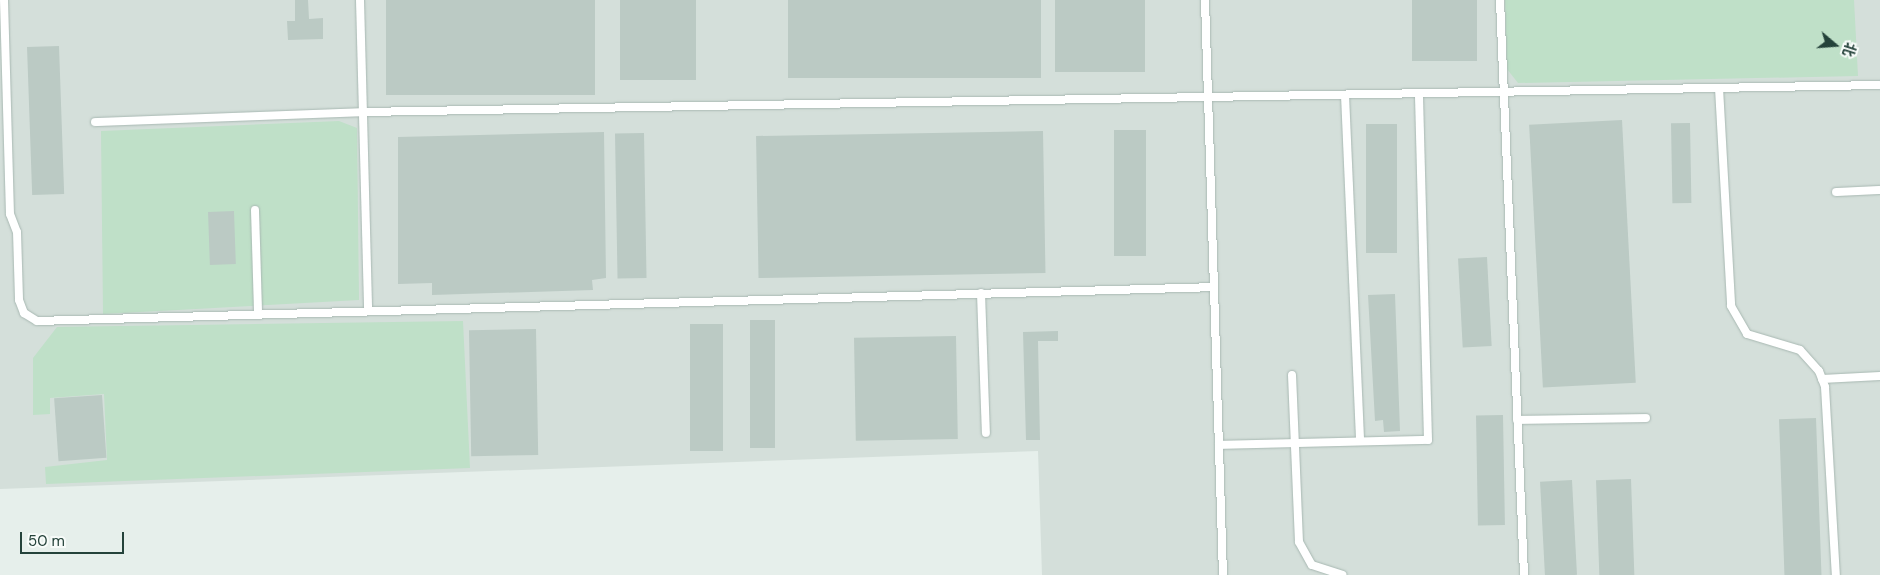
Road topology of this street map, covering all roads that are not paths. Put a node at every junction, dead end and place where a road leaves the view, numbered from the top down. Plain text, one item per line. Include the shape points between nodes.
1 (4, 0) edge
2 (360, 0) edge
3 (1205, 0) edge
4 (1500, 0) edge
5 (1880, 85) edge
6 (1719, 88) junction
7 (1504, 92) junction
8 (1419, 93) junction
9 (1345, 95) junction
10 (1208, 97) junction
11 (363, 112) junction
12 (95, 122) dead end
13 (1880, 190) edge
14 (1836, 192) dead end
15 (256, 210) dead end
16 (1214, 286) junction
17 (981, 293) junction
18 (368, 311) junction
19 (258, 314) junction
20 (1292, 375) dead end
21 (1880, 376) edge
22 (1822, 379) junction
23 (1646, 418) dead end
24 (1517, 420) junction
25 (986, 434) dead end
26 (1360, 442) junction
27 (1295, 443) junction
28 (1219, 445) junction
29 (1223, 575) edge
30 (1342, 575) edge
31 (1524, 575) edge
32 (1836, 575) edge

1 - 19 lane via 10,214 18,232 19,300 24,313 37,321
2 - 11 lane
3 - 10 lane
4 - 7 lane
5 - 6 lane
6 - 7 lane
6 - 22 lane via 1734,318 1747,334 1800,350
7 - 8 lane
7 - 24 lane
8 - 9 lane
8 - 26 lane via 1428,440
9 - 10 lane
9 - 26 lane
10 - 11 lane
10 - 16 lane
11 - 12 lane
11 - 18 lane
13 - 14 lane
15 - 19 lane
16 - 17 lane
16 - 28 lane
17 - 18 lane
17 - 25 lane
18 - 19 lane
20 - 27 lane
21 - 22 lane
22 - 32 lane
23 - 24 lane
24 - 31 lane
26 - 27 lane
27 - 28 lane
27 - 30 lane via 1301,552 1312,565
28 - 29 lane

